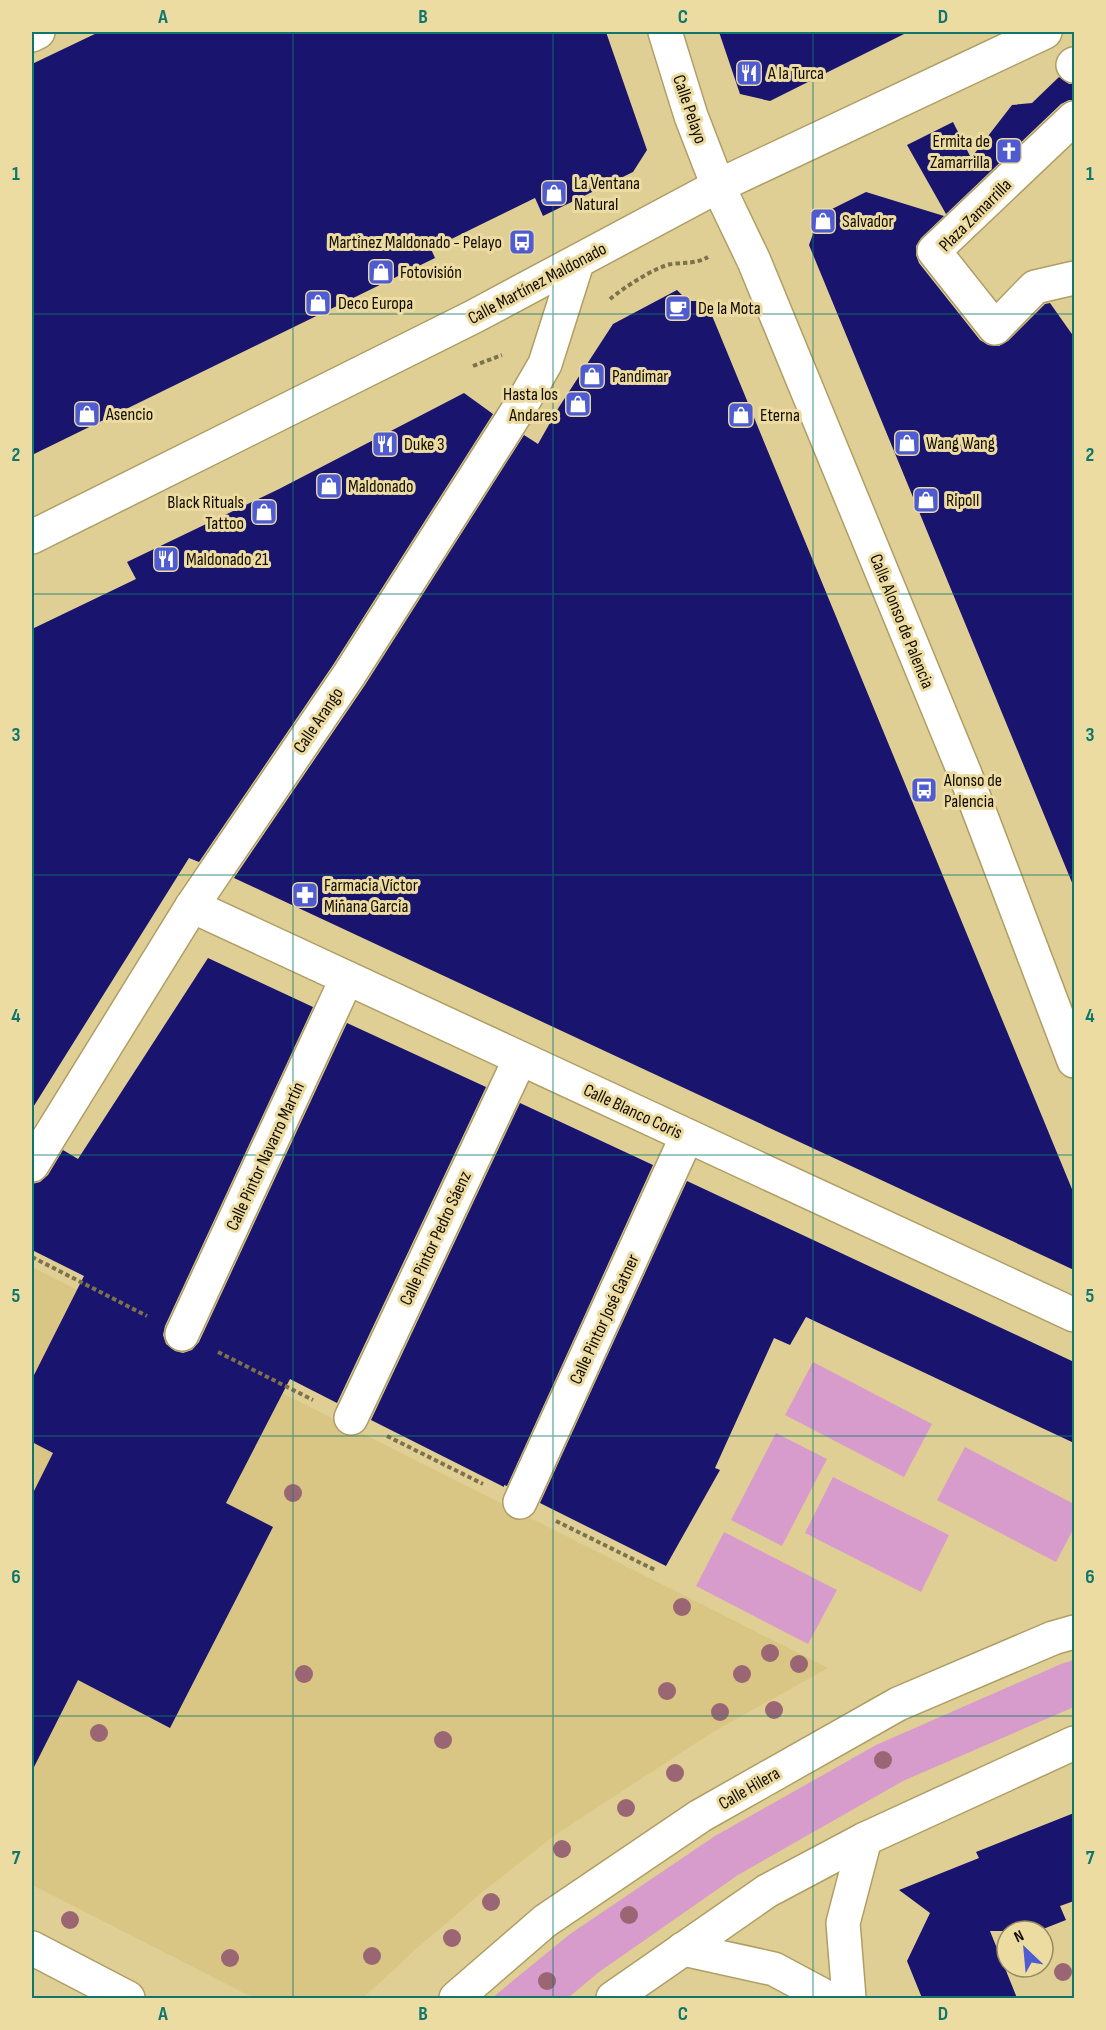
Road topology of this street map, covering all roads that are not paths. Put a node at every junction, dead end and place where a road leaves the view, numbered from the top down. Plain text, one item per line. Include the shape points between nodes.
1 (38, 32) edge
2 (665, 32) edge
3 (1044, 32) edge
4 (32, 35) edge
5 (1074, 118) edge
6 (718, 186) junction
7 (577, 262) junction
8 (1074, 278) edge
9 (32, 537) edge
10 (192, 906) junction
11 (347, 978) junction
12 (520, 1059) junction
13 (1074, 1061) edge
14 (687, 1136) junction
15 (32, 1165) edge
16 (1074, 1315) edge
17 (182, 1334) dead end
18 (351, 1418) dead end
19 (520, 1502) dead end
20 (1074, 1632) edge
21 (1074, 1743) edge
22 (865, 1839) junction
23 (32, 1948) edge
24 (683, 1949) junction
25 (129, 1998) edge
26 (456, 1998) edge
27 (613, 1998) edge
28 (828, 1998) edge
29 (849, 1998) edge

1 - 4 street
2 - 6 street, Calle Pelayo
3 - 6 street, Calle Martínez Maldonado
5 - 8 street, Plaza Zamarrilla via 934,251 994,328 1035,287
6 - 7 street, Calle Martínez Maldonado
6 - 13 street, Calle Alonso de Palencia via 754,261 965,774
7 - 9 street, Calle Martínez Maldonado
7 - 10 street, Calle Arango via 545,364 523,402 349,675
10 - 11 street, Calle Blanco Coris
10 - 15 street, Calle Arango
11 - 12 street, Calle Blanco Coris
11 - 17 street, Calle Pintor Navarro Martín
12 - 14 street, Calle Blanco Coris
12 - 18 street, Calle Pintor Pedro Sáenz
14 - 16 street, Calle Blanco Coris
14 - 19 street, Calle Pintor José Gatner
20 - 26 street, Calle Hilera via 898,1704 700,1816 545,1921
21 - 22 street
22 - 24 street via 767,1891
22 - 29 street via 843,1923
23 - 25 street
24 - 27 street
24 - 28 street via 774,1968

